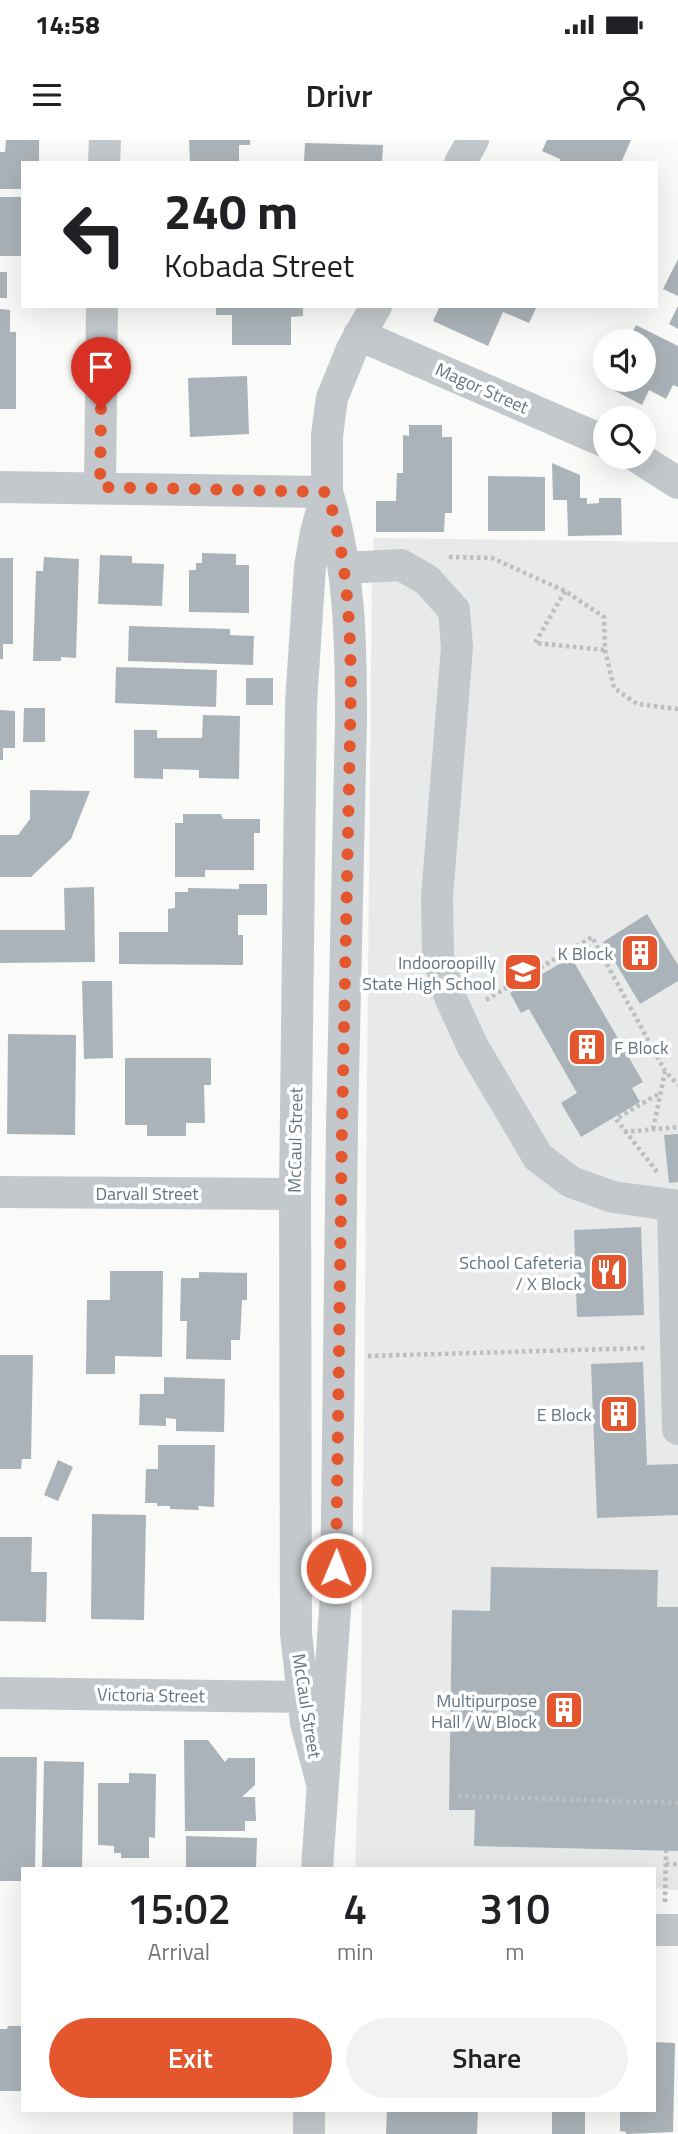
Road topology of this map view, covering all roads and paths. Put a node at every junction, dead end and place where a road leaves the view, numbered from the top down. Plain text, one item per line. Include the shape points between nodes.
1 (105, 140) edge
2 (473, 140) edge
3 (104, 161) edge
4 (461, 161) edge
5 (102, 308) edge
6 (375, 308) edge
7 (359, 335) junction
8 (593, 436) edge
9 (656, 469) edge
10 (678, 483) edge
11 (0, 487) edge
12 (100, 487) junction
13 (327, 492) junction
14 (344, 568) junction
15 (414, 572) junction
16 (565, 591) junction
17 (605, 649) junction
18 (678, 709) edge
19 (479, 1004) dead end
20 (665, 1071) junction
21 (678, 1085) edge
22 (660, 1093) junction
23 (678, 1127) edge
24 (653, 1129) junction
25 (624, 1132) junction
26 (658, 1173) dead end
27 (0, 1192) edge
28 (295, 1194) junction
29 (676, 1206) edge
30 (652, 1348) dead end
31 (357, 1357) dead end
32 (678, 1429) edge
33 (0, 1693) edge
34 (303, 1697) junction
35 (323, 1787) junction
36 (457, 1796) dead end
37 (678, 1803) edge
38 (666, 1850) dead end
39 (666, 1864) junction
40 (678, 1864) edge
41 (317, 1867) edge
42 (666, 1923) edge
43 (309, 2112) edge
44 (309, 2134) edge

1 - 3 street
2 - 4 street
5 - 12 street
6 - 7 street, McCaul Street
7 - 8 street, Magor Street
7 - 13 street, McCaul Street via 332,398
9 - 10 street
11 - 12 street
12 - 13 street
13 - 14 street, McCaul Street
13 - 28 street, McCaul Street via 310,567 301,703
14 - 15 street via 401,565
14 - 35 street, McCaul Street via 351,686 336,1595
15 - 16 path via 444,557 492,558
15 - 29 street via 454,610 457,647 438,897 438,956 450,997 473,1047 538,1157 571,1182 613,1197
16 - 17 path via 604,617
16 - 17 path via 535,643
17 - 18 path via 614,688 637,704
19 - 20 path via 592,937
20 - 21 path
20 - 22 path
22 - 24 path
22 - 25 path via 615,1119
23 - 24 path
24 - 25 path
25 - 26 path
27 - 28 street, Darvall Street
28 - 34 street, McCaul Street via 296,1633
29 - 32 street
30 - 31 path
33 - 34 street, Victoria Street
34 - 35 street, McCaul Street
35 - 41 street, McCaul Street
36 - 37 path
38 - 39 path
39 - 40 path
39 - 42 path
43 - 44 street

